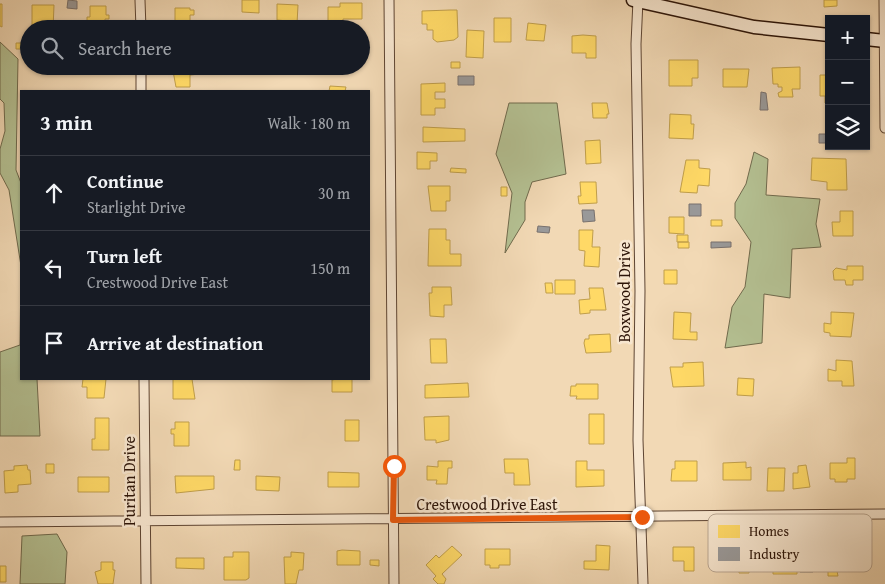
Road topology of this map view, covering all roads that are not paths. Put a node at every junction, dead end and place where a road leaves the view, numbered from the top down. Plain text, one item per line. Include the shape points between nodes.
1 (140, 0) edge
2 (390, 0) edge
3 (636, 0) edge
4 (884, 0) edge
5 (141, 20) edge
6 (825, 35) edge
7 (870, 39) edge
8 (885, 41) edge
9 (141, 75) edge
10 (141, 90) edge
11 (885, 128) edge
12 (144, 380) edge
13 (872, 514) edge
14 (885, 514) edge
15 (708, 516) edge
16 (642, 517) junction
17 (393, 520) junction
18 (144, 521) junction
19 (0, 522) edge
20 (146, 584) edge
21 (394, 584) edge
22 (643, 584) edge

1 - 5 street
2 - 17 street
3 - 6 main road via 754,26
3 - 16 street, Boxwood Drive via 640,291 638,440
4 - 8 street
7 - 8 main road
8 - 11 street
9 - 10 street
12 - 18 street, Puritan Drive
13 - 14 street, Crestwood Drive East
15 - 16 street, Crestwood Drive East
16 - 17 street, Crestwood Drive East
16 - 22 street, Boxwood Drive
17 - 18 street, Crestwood Drive East
17 - 21 street
18 - 19 street, Crestwood Drive East
18 - 20 street, Puritan Drive

